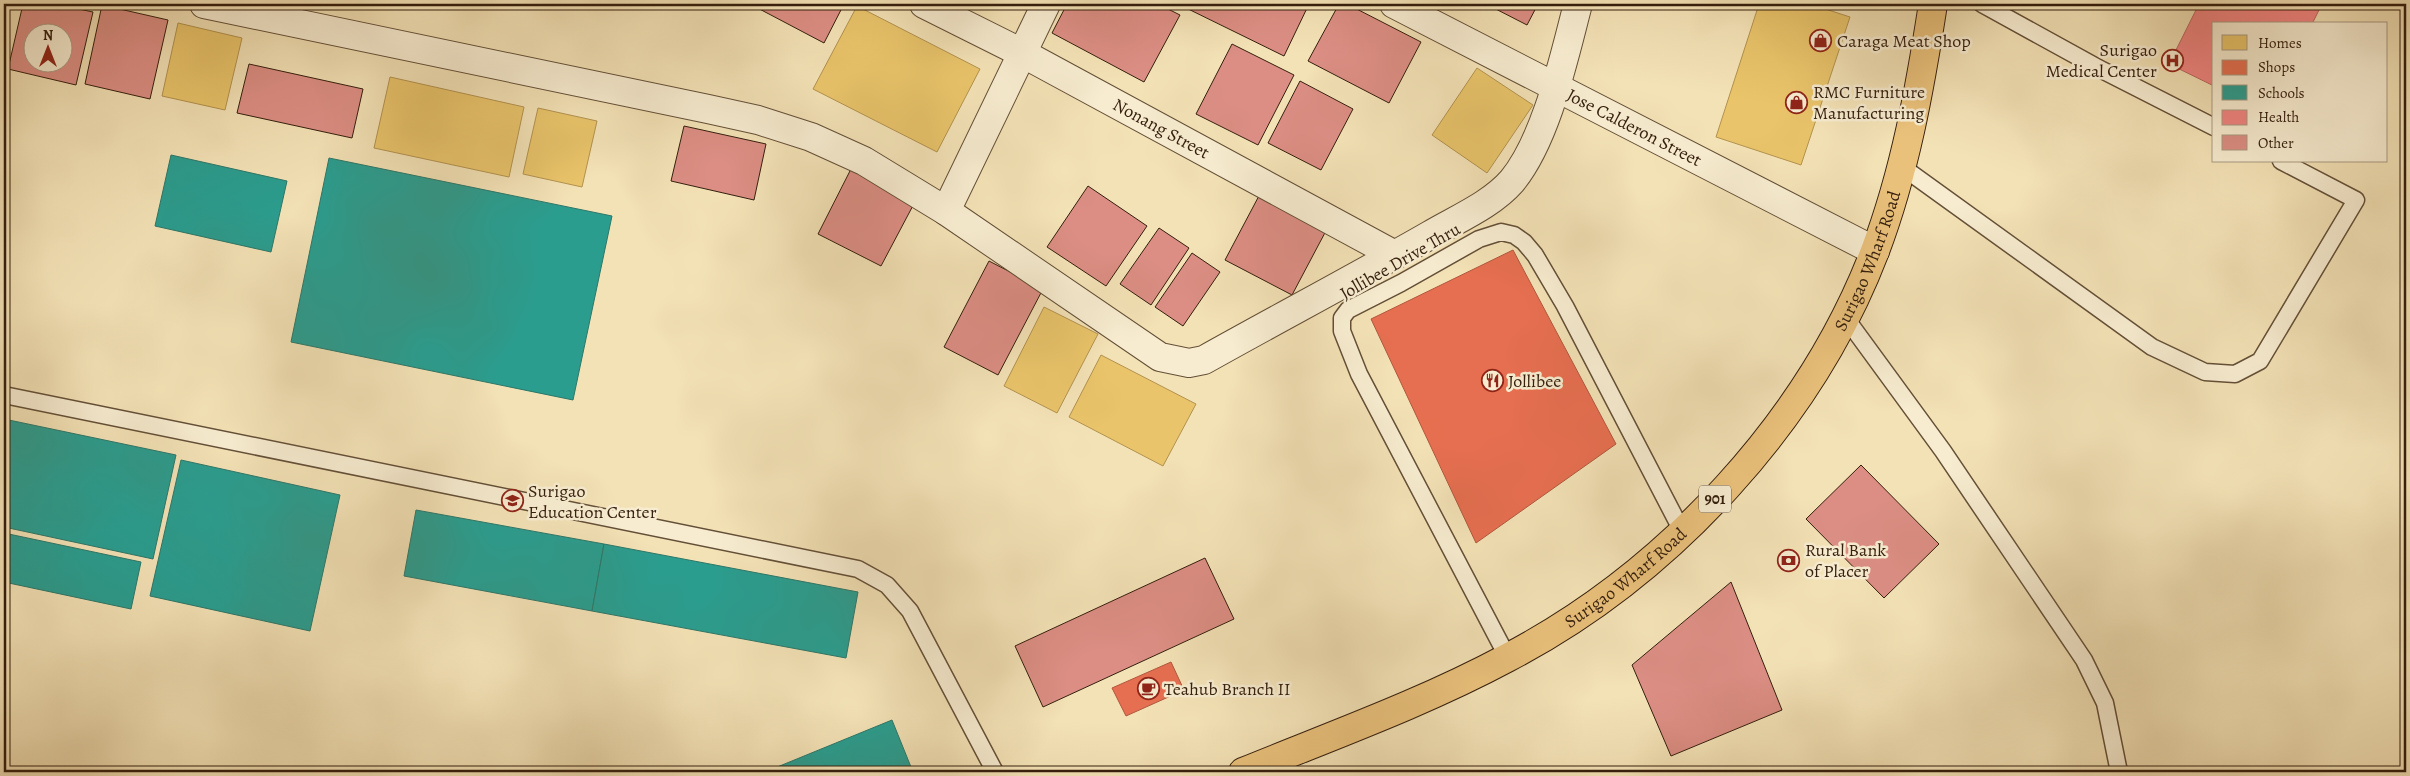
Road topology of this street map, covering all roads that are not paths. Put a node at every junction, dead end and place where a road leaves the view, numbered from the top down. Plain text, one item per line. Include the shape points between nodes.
1 (204, 4) edge
2 (924, 4) edge
3 (1046, 4) edge
4 (1394, 4) edge
5 (1578, 4) edge
6 (1933, 4) edge
7 (1982, 4) edge
8 (289, 13) edge
9 (1022, 53) junction
10 (1556, 88) junction
11 (2212, 126) edge
12 (2283, 162) edge
13 (1902, 166) junction
14 (946, 211) junction
15 (1875, 251) junction
16 (1395, 255) junction
17 (1845, 317) junction
18 (4, 395) edge
19 (1682, 531) junction
20 (1508, 658) junction
21 (995, 772) edge
22 (1243, 772) edge
23 (2119, 772) edge

1 - 8 street
2 - 9 street, Nonang Street
3 - 9 street
4 - 10 street, Jose Calderon Street
5 - 10 street
6 - 13 main road, Surigao Wharf Road / 901 via 1918,100
7 - 11 lane
8 - 14 street via 758,120 811,136 864,161
9 - 14 street
9 - 16 street, Nonang Street
10 - 15 street, Jose Calderon Street
10 - 16 street via 1530,153 1511,181 1487,202
12 - 13 lane via 2356,200 2260,361 2235,374 2205,372 2152,347
13 - 15 main road, Surigao Wharf Road / 901
14 - 16 street via 1160,357 1174,362 1204,360
15 - 17 main road, Surigao Wharf Road / 901
17 - 19 main road, Surigao Wharf Road / 901 via 1773,434
17 - 23 lane via 1943,451 2084,660 2105,703
18 - 21 lane via 858,569 887,585 910,611
19 - 20 main road, Surigao Wharf Road / 901 via 1644,567 1586,610
19 - 20 lane, Jollibee Drive Thru via 1565,306 1535,255 1519,238 1501,232 1479,239 1348,310 1342,318 1342,331 1359,374
20 - 22 main road, Surigao Wharf Road / 901 via 1420,699

